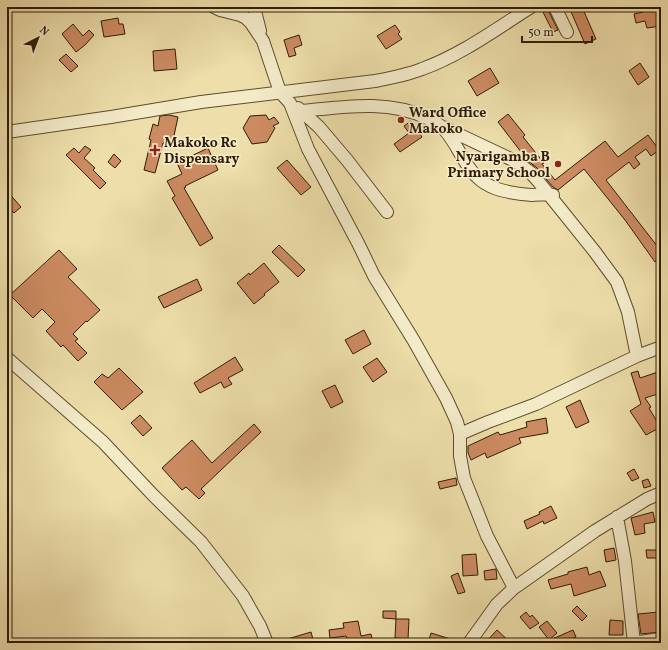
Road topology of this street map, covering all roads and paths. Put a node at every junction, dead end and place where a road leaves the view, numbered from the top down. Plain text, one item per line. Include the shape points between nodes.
1 (214, 7) edge
2 (254, 7) edge
3 (532, 7) edge
4 (555, 7) edge
5 (567, 32) dead end
6 (263, 40) junction
7 (280, 92) junction
8 (290, 103) junction
9 (301, 111) junction
10 (443, 128) junction
11 (7, 132) edge
12 (552, 194) junction
13 (387, 212) dead end
14 (661, 347) edge
15 (637, 356) junction
16 (7, 358) edge
17 (460, 434) junction
18 (661, 493) edge
19 (616, 517) junction
20 (514, 588) junction
21 (661, 639) edge
22 (267, 643) edge
23 (469, 643) edge
24 (633, 643) edge

1 - 6 street via 246,18
2 - 6 street
3 - 7 street via 458,52 423,69 375,81
4 - 5 street
6 - 7 street
7 - 8 street
7 - 11 street
8 - 9 street
8 - 17 street via 308,148 374,276 446,398
9 - 10 street via 365,105 418,114
9 - 13 street via 319,127
10 - 12 street via 515,161
10 - 12 street via 473,173 482,181 492,187 512,192
12 - 15 street via 617,282 628,312
14 - 15 street
15 - 17 street via 536,404
16 - 22 street via 103,442 201,542 243,596
17 - 20 street via 464,478 487,536
18 - 19 street
19 - 20 street
19 - 24 street via 625,561
20 - 23 street via 498,604
21 - 24 street

